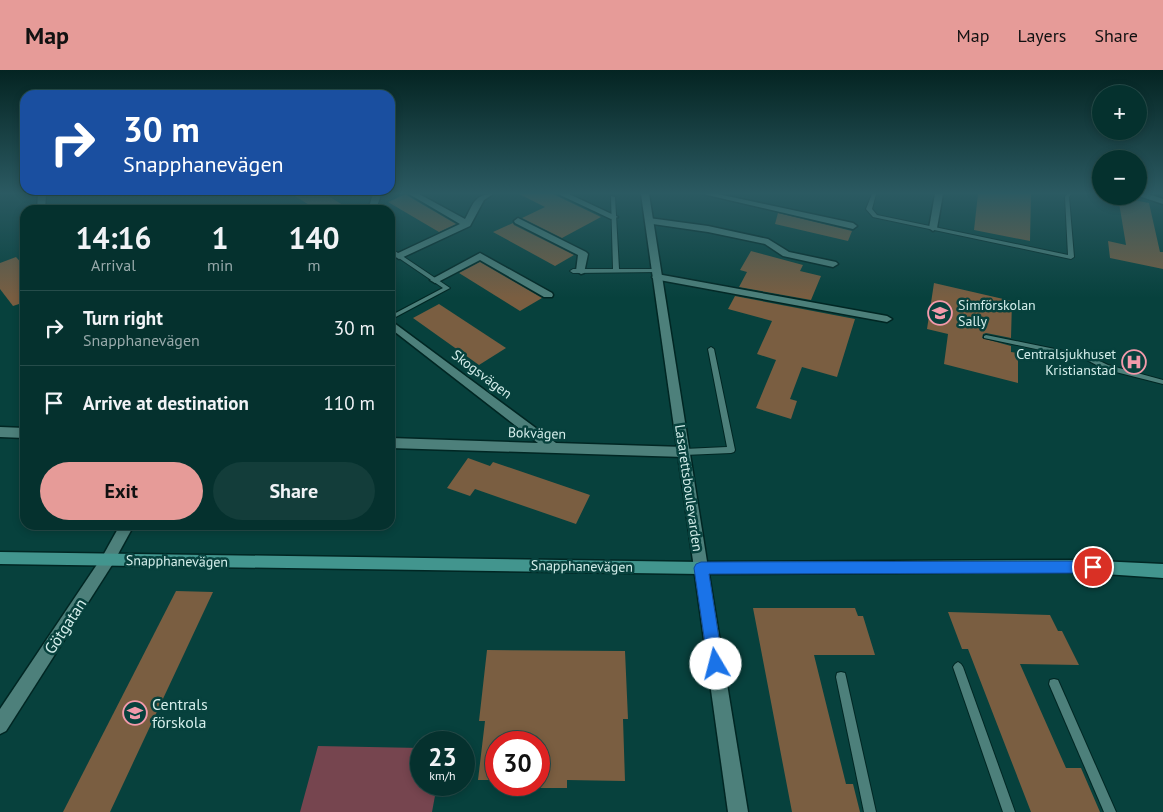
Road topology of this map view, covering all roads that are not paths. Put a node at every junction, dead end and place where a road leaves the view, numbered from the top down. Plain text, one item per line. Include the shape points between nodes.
1 (457, 229) edge
2 (533, 229) edge
3 (614, 229) edge
4 (650, 229) edge
5 (711, 229) edge
6 (936, 229) edge
7 (1069, 229) edge
8 (395, 253) edge
9 (399, 256) junction
10 (833, 264) dead end
11 (577, 271) joint
12 (616, 271) junction
13 (657, 274) junction
14 (435, 280) junction
15 (548, 295) dead end
16 (395, 315) edge
17 (887, 319) dead end
18 (395, 327) edge
19 (986, 337) dead end
20 (712, 350) dead end
21 (1163, 382) edge
22 (0, 432) edge
23 (20, 433) edge
24 (395, 443) edge
25 (555, 449) junction
26 (684, 452) junction
27 (124, 530) edge
28 (0, 558) edge
29 (107, 561) junction
30 (701, 568) junction
31 (1163, 571) edge
32 (958, 668) dead end
33 (841, 677) dead end
34 (1054, 684) dead end
35 (0, 725) edge
36 (738, 812) edge
37 (870, 812) edge
38 (1009, 812) edge
39 (1110, 812) edge

1 - 9 street
2 - 11 street via 583,254
3 - 12 lane
4 - 13 street, Lasarettsboulevarden
5 - 10 street via 768,242 786,254
6 - 7 lane via 1071,257
8 - 9 lane
9 - 14 lane
11 - 12 lane
12 - 13 lane
13 - 17 street
13 - 26 street, Lasarettsboulevarden
14 - 15 street via 480,256
14 - 16 lane via 447,288
18 - 25 street, Skogsvägen
19 - 21 lane via 1089,358 1106,367
20 - 26 lane via 731,450
22 - 23 street
24 - 25 street, Bokvägen
25 - 26 street, Bokvägen
26 - 30 street, Lasarettsboulevarden
27 - 29 street, Götgatan
28 - 29 main road, Snapphanevägen
29 - 30 main road, Snapphanevägen
29 - 35 street, Götgatan
30 - 31 main road, Snapphanevägen via 1076,566
30 - 36 street, Lasarettsboulevarden
32 - 38 lane
33 - 37 lane
34 - 39 lane

